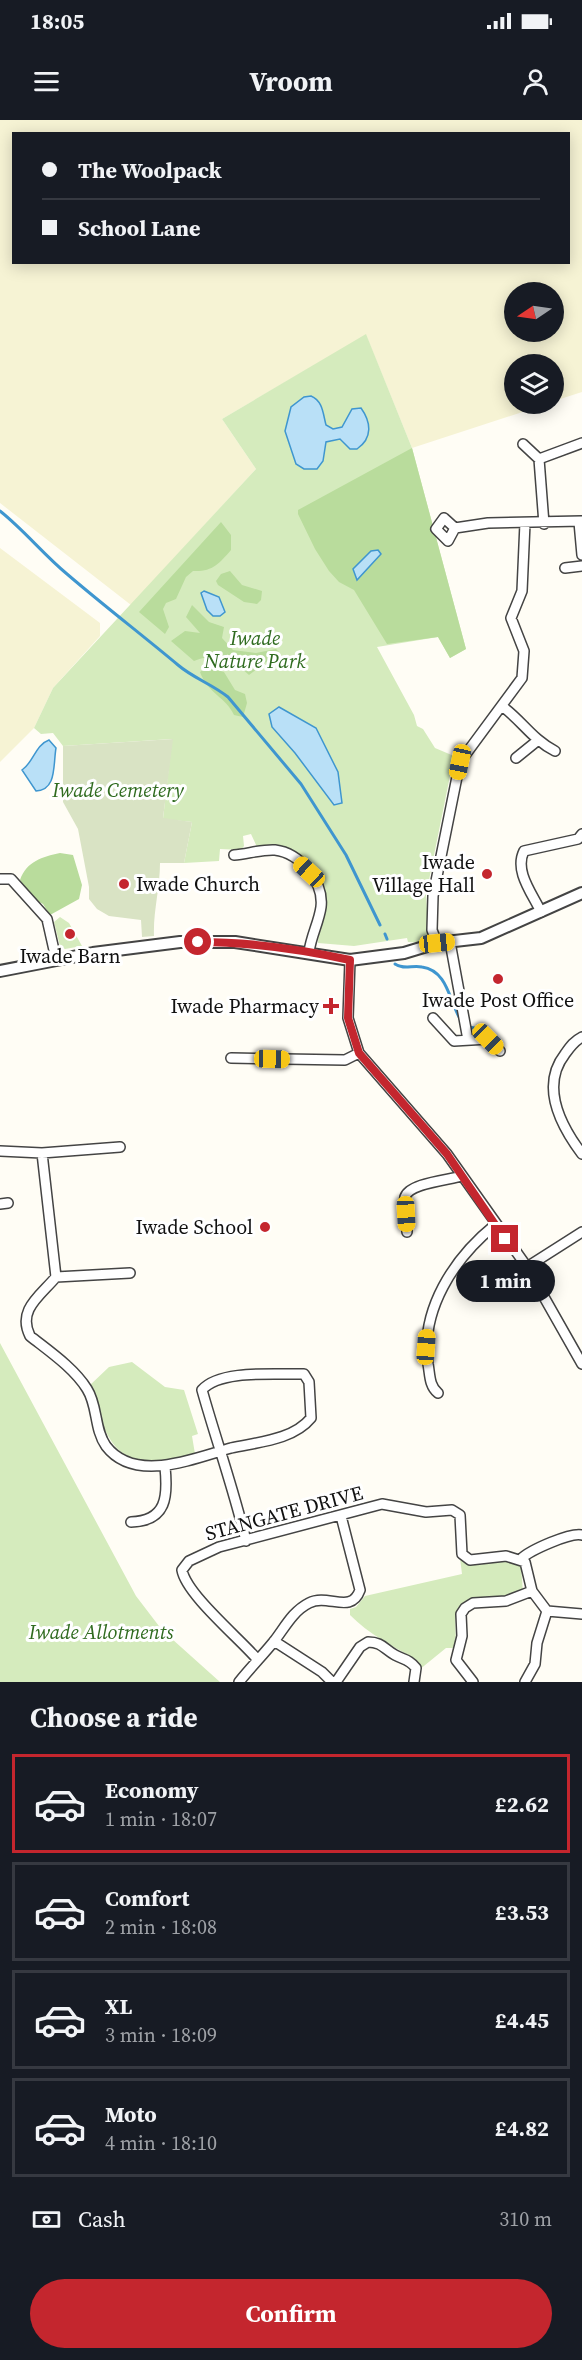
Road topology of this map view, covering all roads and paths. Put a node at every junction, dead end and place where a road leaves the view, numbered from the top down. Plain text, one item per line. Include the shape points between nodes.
1 (582, 443) edge
2 (523, 444) dead end
3 (539, 459) junction
4 (580, 521) edge
5 (525, 523) junction
6 (544, 524) junction
7 (455, 528) dead end
8 (582, 555) edge
9 (582, 566) edge
10 (565, 568) dead end
11 (503, 707) junction
12 (537, 741) junction
13 (555, 751) dead end
14 (516, 758) dead end
15 (582, 834) edge
16 (234, 855) dead end
17 (0, 879) edge
18 (582, 893) edge
19 (541, 912) junction
20 (450, 942) junction
21 (437, 943) junction
22 (309, 952) junction
23 (56, 959) junction
24 (350, 960) junction
25 (0, 971) edge
26 (433, 1018) dead end
27 (468, 1035) junction
28 (582, 1037) edge
29 (500, 1051) dead end
30 (359, 1053) junction
31 (231, 1058) dead end
32 (120, 1147) dead end
33 (0, 1152) edge
34 (42, 1154) junction
35 (582, 1154) edge
36 (462, 1176) junction
37 (495, 1225) junction
38 (407, 1232) dead end
39 (582, 1232) edge
40 (526, 1267) junction
41 (130, 1273) dead end
42 (56, 1277) junction
43 (582, 1364) edge
44 (438, 1393) dead end
45 (219, 1451) junction
46 (165, 1467) junction
47 (341, 1516) junction
48 (131, 1522) dead end
49 (582, 1535) edge
50 (246, 1541) junction
51 (521, 1559) junction
52 (532, 1591) junction
53 (547, 1611) junction
54 (582, 1614) edge
55 (274, 1641) junction
56 (257, 1659) junction
57 (239, 1682) edge
58 (334, 1682) edge
59 (414, 1682) edge
60 (473, 1682) edge
61 (525, 1682) edge

1 - 3 street
2 - 3 street
3 - 6 street
4 - 6 street
4 - 8 street
5 - 6 street
5 - 7 street
5 - 11 street via 522,591 513,612 524,651 524,669
9 - 10 street
11 - 12 street via 522,720
11 - 21 street via 460,762 433,896 432,930
12 - 13 street
12 - 14 street
15 - 19 street via 578,839 524,851 519,861 521,870
16 - 22 street via 274,850 290,854 316,880 321,907
17 - 23 street via 10,879 47,919
18 - 19 street
19 - 20 street via 481,938
20 - 21 street
20 - 27 street
21 - 24 street via 404,953
22 - 23 street via 234,942 180,942
22 - 24 street
23 - 25 street
24 - 30 street via 348,1018
26 - 27 street via 454,1041
27 - 29 street via 488,1039
28 - 35 street via 559,1061 552,1092 565,1131
30 - 31 street via 345,1060
30 - 36 street
32 - 34 street
33 - 34 street
34 - 42 street
36 - 37 street
36 - 38 street via 411,1189 405,1197
37 - 40 street
37 - 44 street via 469,1250 428,1320 426,1347 432,1388
39 - 40 street
40 - 43 street
41 - 42 street
42 - 46 street via 26,1314 30,1336 88,1390 106,1446 129,1461
45 - 45 street via 202,1390 208,1383 256,1374 304,1374 309,1382 311,1418 304,1427 292,1434
45 - 46 street
45 - 50 street
46 - 48 street via 163,1507 152,1518
47 - 50 street, STANGATE DRIVE
47 - 51 street, STANGATE DRIVE via 382,1504 426,1512 452,1510 460,1515 462,1554 470,1560 506,1556
47 - 55 street via 360,1590 358,1597 350,1603 327,1599 309,1603
49 - 51 street via 575,1533
50 - 56 street, STANGATE DRIVE via 203,1553 182,1570 183,1578 202,1602
51 - 52 street
52 - 53 street
52 - 60 street via 506,1601 472,1603 461,1614 462,1636 456,1660
53 - 54 street
53 - 61 street via 535,1664
55 - 56 street
55 - 58 street
56 - 57 street
58 - 59 street via 368,1642 382,1644 394,1655 409,1659 416,1668

